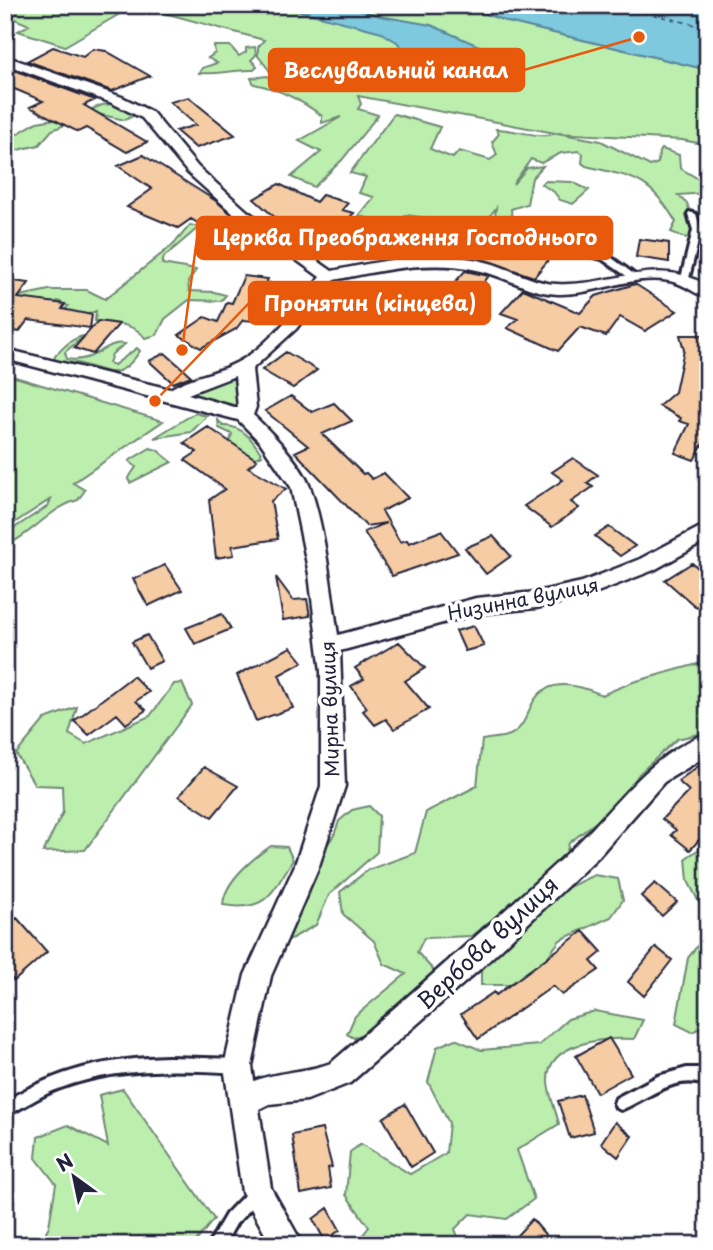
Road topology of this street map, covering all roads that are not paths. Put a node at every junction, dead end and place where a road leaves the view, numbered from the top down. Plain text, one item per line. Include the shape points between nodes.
1 (5, 60) edge
2 (692, 214) dead end
3 (559, 245) dead end
4 (631, 275) junction
5 (329, 276) junction
6 (685, 278) junction
7 (708, 293) edge
8 (5, 354) edge
9 (243, 368) junction
10 (173, 396) junction
11 (244, 416) junction
12 (708, 530) edge
13 (328, 645) junction
14 (708, 743) edge
15 (238, 1066) junction
16 (708, 1080) edge
17 (244, 1101) junction
18 (621, 1103) dead end
19 (5, 1108) edge
20 (257, 1192) junction
21 (215, 1245) edge
22 (288, 1245) edge

1 - 5 street via 147,115 193,170 242,214
2 - 6 lane via 697,230
3 - 4 lane via 605,257
4 - 5 street via 560,289 534,287 482,266 454,263 380,266
4 - 6 street
5 - 9 street via 313,301 271,346
6 - 7 street
8 - 10 street
9 - 10 street via 189,384
9 - 11 street
10 - 11 street
11 - 13 street, Мирна вулиця via 300,486
12 - 13 street, Низинна вулиця via 606,584 537,600 472,607
13 - 15 street, Мирна вулиця via 333,786 307,866 258,975
14 - 17 street, Вербова вулиця via 656,775 589,849 471,960 340,1073 307,1086 267,1090
15 - 17 street, Мирна вулиця
15 - 19 lane via 177,1062 104,1070 55,1083
16 - 18 lane via 681,1074
17 - 20 street, Мирна вулиця
20 - 21 lane via 231,1219
20 - 22 street, Мирна вулиця

